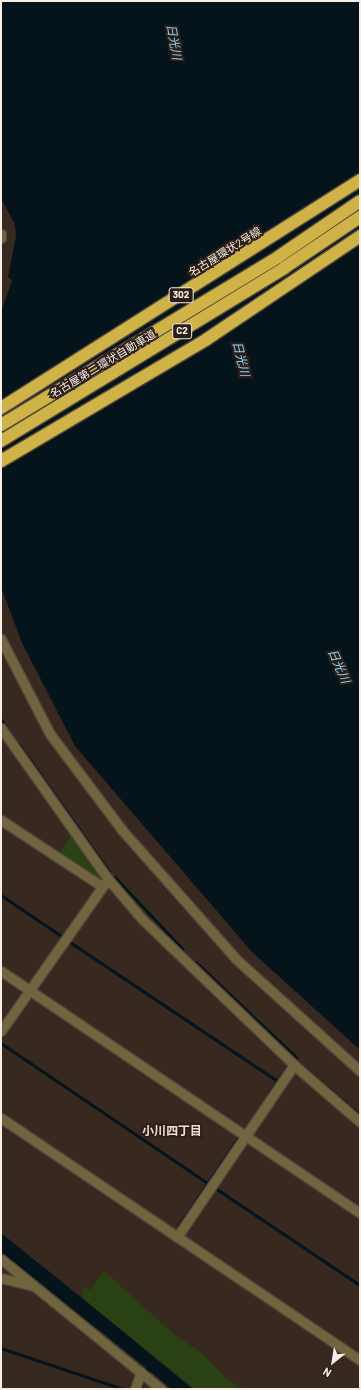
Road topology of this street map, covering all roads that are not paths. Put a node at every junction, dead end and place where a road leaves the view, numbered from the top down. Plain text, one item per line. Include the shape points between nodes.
1 (360, 180) edge
2 (360, 201) edge
3 (360, 217) edge
4 (1, 234) edge
5 (360, 236) edge
6 (1, 238) edge
7 (1, 408) edge
8 (1, 425) edge
9 (1, 441) edge
10 (1, 461) edge
11 (1, 639) edge
12 (1, 728) edge
13 (1, 820) edge
14 (108, 879) junction
15 (100, 885) junction
16 (1, 971) edge
17 (29, 990) junction
18 (1, 1031) edge
19 (294, 1065) junction
20 (360, 1071) edge
21 (1, 1118) edge
22 (360, 1122) edge
23 (245, 1136) junction
24 (360, 1213) edge
25 (178, 1237) junction
26 (1, 1260) edge
27 (1, 1278) edge
28 (34, 1286) junction
29 (360, 1360) edge
30 (140, 1372) junction
31 (135, 1389) edge
32 (161, 1389) edge

1 - 7 highway, 名古屋環状2号線 / 302
2 - 8 highway, 名古屋第二環状自動車道 / C2 via 278,257
3 - 9 highway, 名古屋第二環状自動車道 / C2 via 284,268
4 - 6 street
5 - 10 highway via 207,340
11 - 20 street via 50,734 122,830 236,959
12 - 14 street
13 - 15 street
14 - 15 street
14 - 19 street via 142,919
15 - 17 street
16 - 17 street
17 - 18 street
17 - 23 street
19 - 22 street
19 - 23 street
21 - 25 street
23 - 24 street
23 - 25 street
25 - 29 street
26 - 28 street
27 - 28 street
28 - 30 street
30 - 31 street
30 - 32 street

